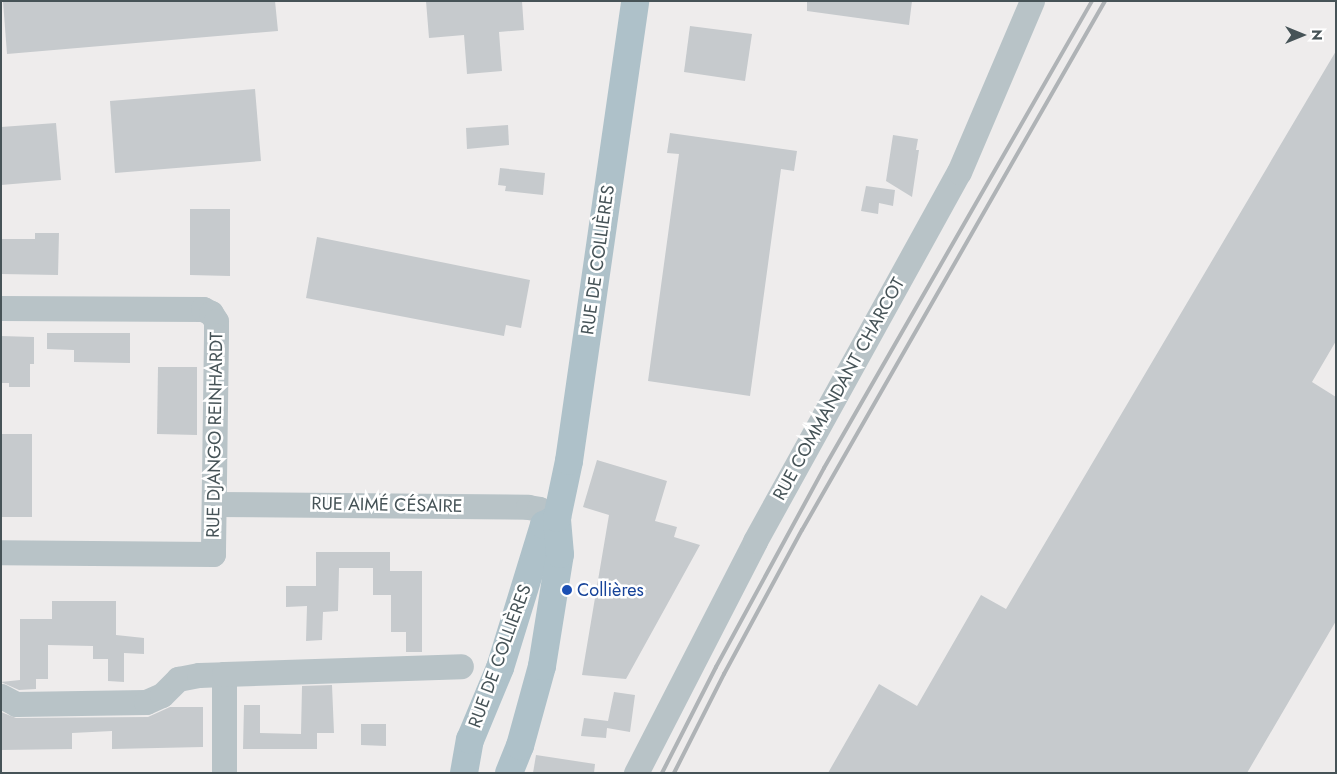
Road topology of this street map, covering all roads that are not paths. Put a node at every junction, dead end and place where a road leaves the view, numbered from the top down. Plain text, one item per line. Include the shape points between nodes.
1 (635, 1) edge
2 (1032, 1) edge
3 (1, 308) edge
4 (214, 504) junction
5 (557, 518) junction
6 (1, 552) edge
7 (461, 666) dead end
8 (224, 674) junction
9 (1, 696) edge
10 (224, 773) edge
11 (464, 773) edge
12 (509, 773) edge
13 (636, 773) edge

1 - 5 main road, RUE DE COLLIÈRES via 569,461
2 - 13 street, RUE COMMANDANT CHARCOT via 959,172 755,541
3 - 4 street, RUE DJANGO REINHARDT via 203,309 211,313 216,321
4 - 5 street, RUE AIMÉ CÉSAIRE via 528,507
4 - 6 street, RUE DJANGO REINHARDT via 213,554
5 - 11 main road, RUE DE COLLIÈRES via 544,525 500,668 470,740
5 - 12 main road, RUE DE COLLIÈRES via 560,554 542,666 520,746
7 - 8 street
8 - 9 street via 199,674 178,680 162,695 146,702 16,704
8 - 10 street

